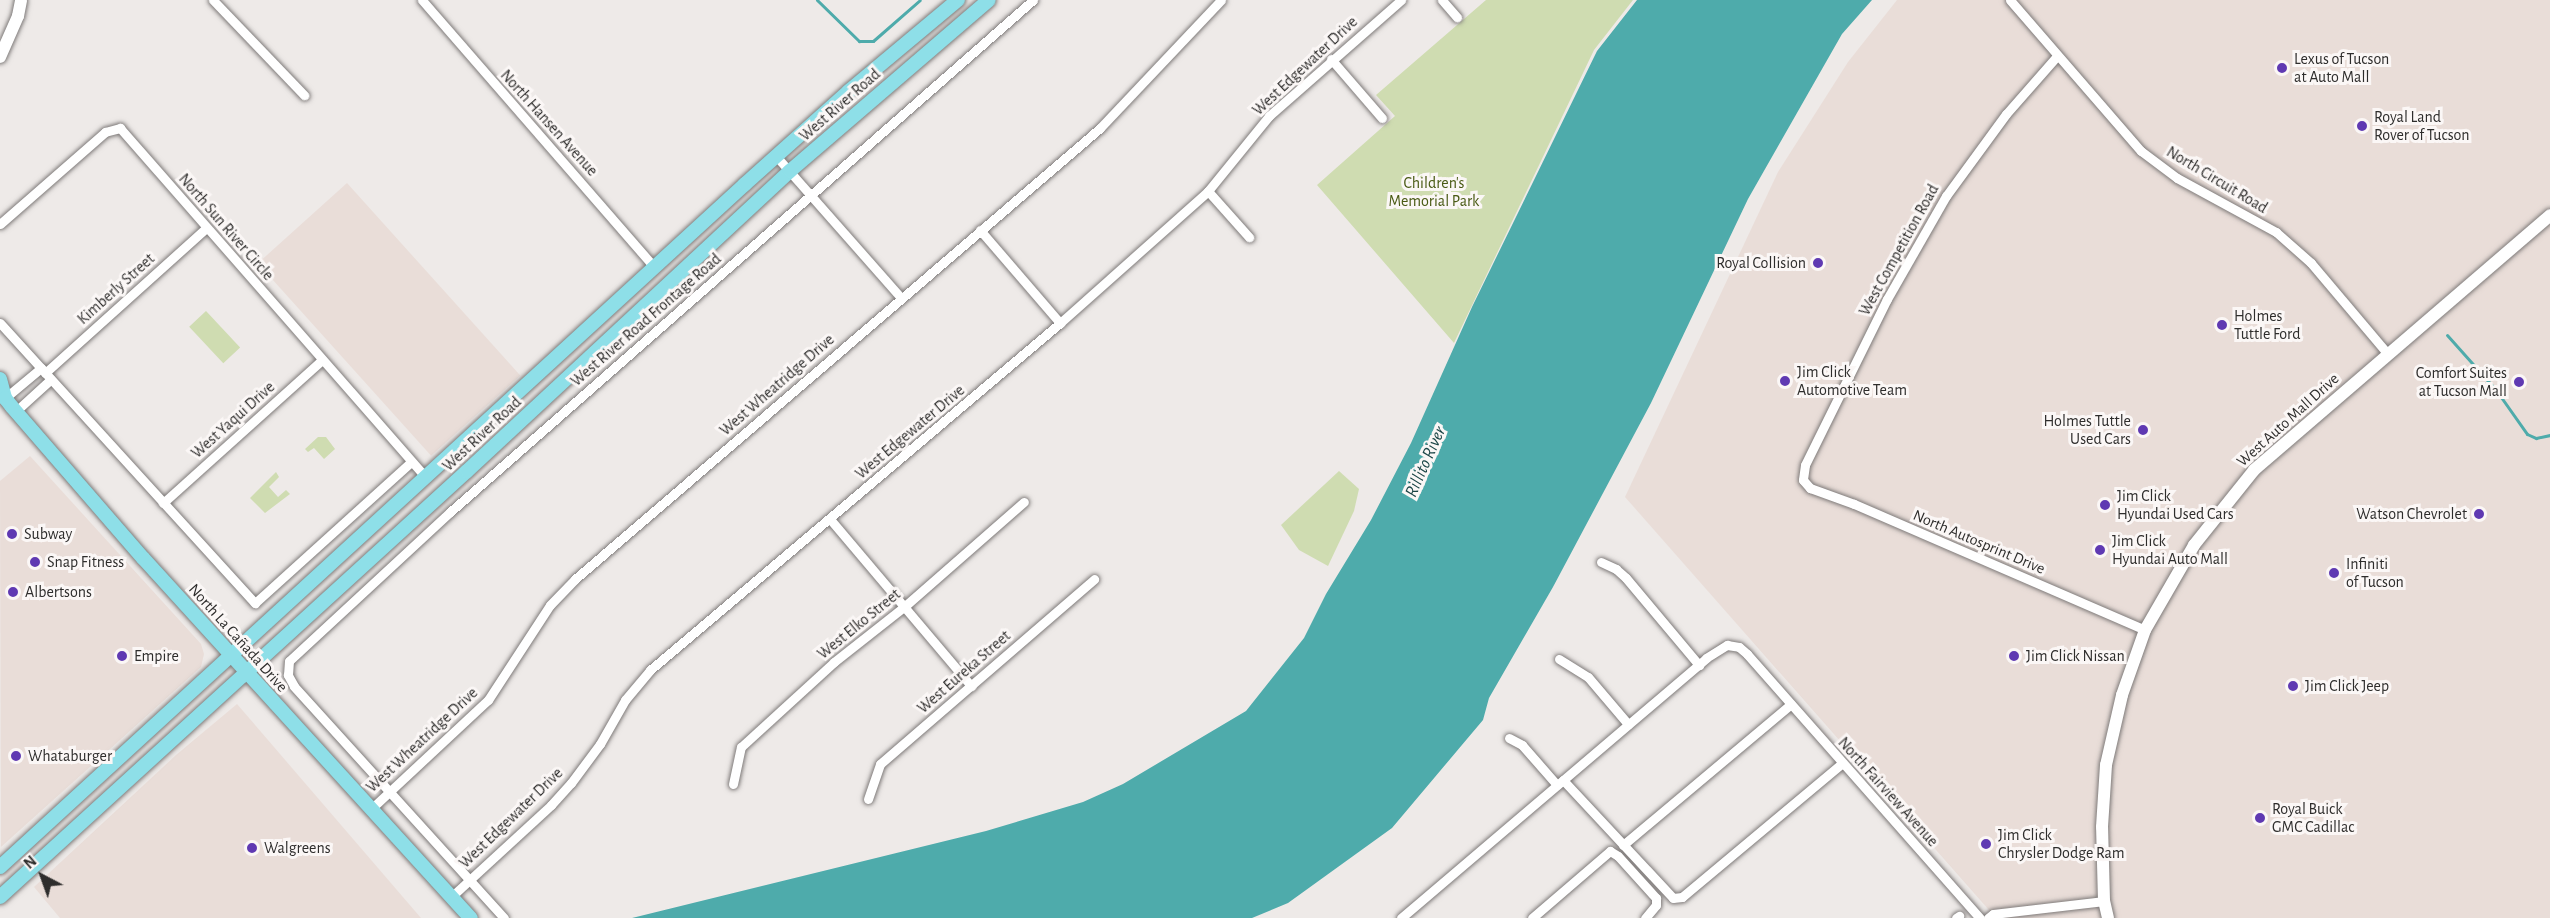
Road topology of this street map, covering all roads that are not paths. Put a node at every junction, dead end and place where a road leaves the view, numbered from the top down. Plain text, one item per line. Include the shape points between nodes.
1 (21, 0) edge
2 (213, 0) edge
3 (422, 0) edge
4 (958, 0) edge
5 (989, 0) edge
6 (1033, 0) edge
7 (1221, 0) edge
8 (1401, 0) edge
9 (1442, 0) edge
10 (2010, 0) edge
11 (1457, 17) dead end
12 (2057, 56) junction
13 (0, 57) edge
14 (1331, 59) junction
15 (304, 95) dead end
16 (1382, 118) dead end
17 (776, 156) junction
18 (790, 171) junction
19 (1208, 191) junction
20 (812, 195) junction
21 (2550, 215) edge
22 (0, 224) edge
23 (206, 228) junction
24 (980, 230) junction
25 (1249, 237) dead end
26 (654, 267) junction
27 (901, 298) junction
28 (0, 323) edge
29 (1060, 323) junction
30 (2388, 354) junction
31 (322, 360) junction
32 (46, 373) junction
33 (0, 379) edge
34 (3, 397) edge
35 (16, 411) junction
36 (411, 462) junction
37 (426, 478) junction
38 (1803, 480) joint
39 (1024, 501) dead end
40 (163, 503) junction
41 (830, 519) junction
42 (1601, 562) dead end
43 (1094, 579) dead end
44 (905, 606) junction
45 (2145, 630) junction
46 (232, 656) junction
47 (1559, 659) dead end
48 (1699, 664) junction
49 (246, 671) junction
50 (971, 686) junction
51 (1791, 704) junction
52 (1628, 724) junction
53 (1509, 738) dead end
54 (1842, 763) junction
55 (1560, 782) junction
56 (733, 784) dead end
57 (390, 792) junction
58 (868, 799) dead end
59 (371, 809) junction
60 (1623, 845) junction
61 (0, 867) edge
62 (470, 880) junction
63 (0, 897) edge
64 (452, 897) junction
65 (2104, 901) junction
66 (471, 918) edge
67 (504, 918) edge
68 (1401, 918) edge
69 (1532, 918) edge
70 (1645, 918) edge
71 (1980, 918) edge
72 (1988, 918) edge
73 (2108, 918) edge

1 - 13 street
2 - 15 street
3 - 26 street, North Hansen Avenue
4 - 17 main road, West River Road
5 - 18 main road, West River Road
6 - 20 street, West River Road Frontage Road
7 - 24 street, West Wheatridge Drive via 1101,128
8 - 14 street, West Edgewater Drive
9 - 11 street
10 - 12 street, North Circuit Road
12 - 30 street, North Circuit Road via 2141,151 2177,178 2276,232 2311,263
12 - 38 street, West Competition Road via 2006,114 1946,196 1887,299 1805,465
14 - 16 street
14 - 19 street, West Edgewater Drive via 1269,116
17 - 18 street
17 - 26 main road, West River Road
18 - 20 street
18 - 49 main road, West River Road
19 - 25 street
19 - 29 street, West Edgewater Drive
20 - 27 street
20 - 57 street, West River Road Frontage Road via 296,651 286,668 294,686
21 - 30 street, West Auto Mall Drive
22 - 23 street, North Sun River Circle via 105,132 120,128
23 - 31 street, North Sun River Circle
23 - 32 street, Kimberly Street
24 - 27 street, West Wheatridge Drive
24 - 29 street
26 - 37 main road, West River Road
27 - 57 street, West Wheatridge Drive via 575,579 549,605 488,700
28 - 32 street
29 - 41 street, West Edgewater Drive
30 - 45 street, West Auto Mall Drive via 2254,470 2194,545
31 - 36 street, North Sun River Circle
31 - 40 street, West Yaqui Drive
32 - 34 street, Kimberly Street
32 - 35 street, Kimberly Street
32 - 40 street
33 - 34 main road, North La Cañada Drive
34 - 35 main road, North La Cañada Drive
35 - 46 main road, North La Cañada Drive
36 - 37 street, North Sun River Circle
36 - 40 street via 255,603
37 - 46 main road, West River Road
38 - 45 street, North Autosprint Drive via 1810,488
39 - 44 street, West Elko Street
41 - 44 street
41 - 62 street, West Edgewater Drive via 650,670 625,700 600,744 571,783
42 - 48 street via 1616,568 1626,578
43 - 50 street, West Eureka Street
44 - 50 street
44 - 56 street, West Elko Street via 834,663 741,747
45 - 65 street, West Auto Mall Drive via 2122,695 2106,765 2102,827
46 - 49 main road, North La Cañada Drive
46 - 61 main road, West River Road
47 - 52 street via 1588,677
48 - 51 street, North Fairview Avenue via 1727,645 1734,645 1747,654
48 - 52 street
49 - 59 main road, North La Cañada Drive
49 - 63 main road, West River Road
50 - 58 street, West Eureka Street via 880,764
51 - 54 street, North Fairview Avenue
51 - 60 street
52 - 55 street
53 - 55 street
54 - 60 street via 1682,897 1673,898
54 - 71 street, North Fairview Avenue
55 - 60 street
55 - 68 street
57 - 59 street, West Wheatridge Drive
57 - 62 street
59 - 64 main road, North La Cañada Drive
62 - 64 street, West Edgewater Drive
62 - 67 street
64 - 66 main road, North La Cañada Drive
65 - 72 street via 1993,914
65 - 73 street, West Auto Mall Drive
69 - 70 street via 1610,851 1656,898

